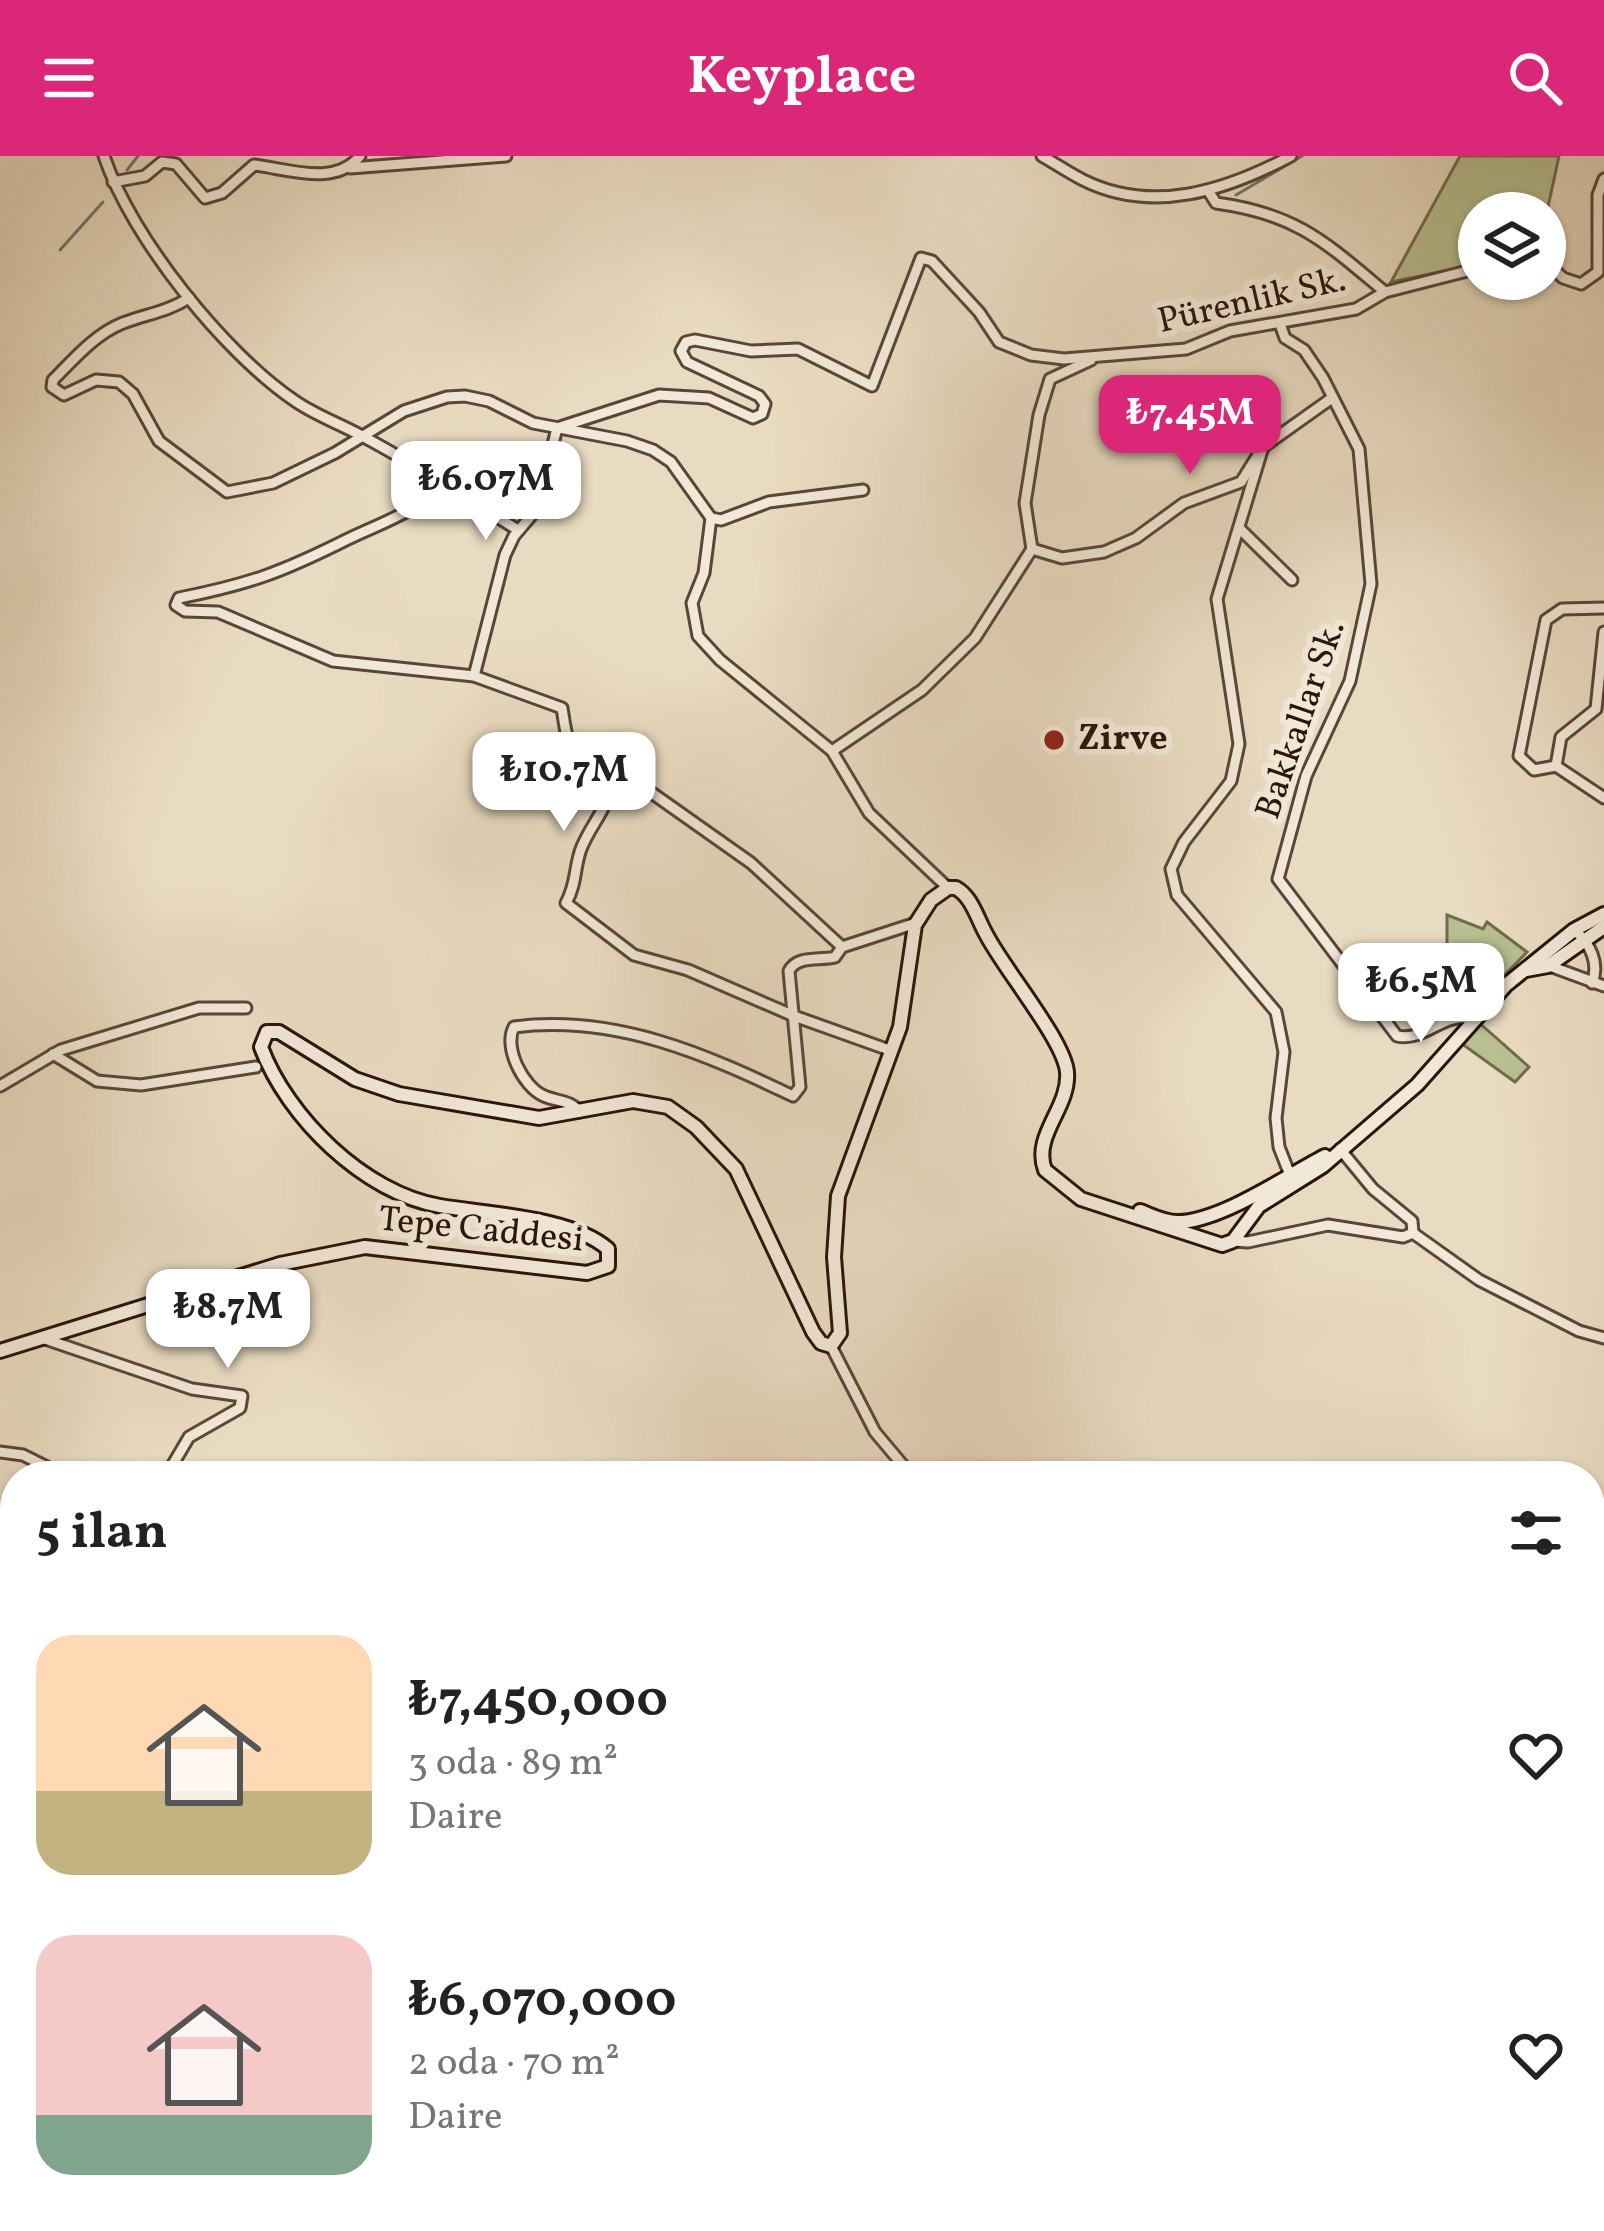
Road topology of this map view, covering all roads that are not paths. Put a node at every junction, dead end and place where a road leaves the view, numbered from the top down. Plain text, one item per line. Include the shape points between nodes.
1 (104, 156) edge
2 (359, 156) edge
3 (506, 156) edge
4 (1042, 156) edge
5 (1291, 156) edge
6 (350, 168) junction
7 (1604, 179) edge
8 (113, 182) junction
9 (1209, 192) junction
10 (1458, 273) edge
11 (1566, 279) edge
12 (1385, 292) junction
13 (189, 298) junction
14 (1280, 325) junction
15 (1096, 358) junction
16 (1332, 398) junction
17 (557, 428) junction
18 (361, 435) junction
19 (1263, 447) junction
20 (442, 483) junction
21 (863, 490) dead end
22 (711, 518) junction
23 (1239, 528) junction
24 (518, 530) junction
25 (1032, 549) junction
26 (1292, 580) dead end
27 (1604, 608) edge
28 (1604, 632) edge
29 (474, 676) junction
30 (1600, 710) edge
31 (832, 751) junction
32 (1556, 766) junction
33 (612, 779) junction
34 (1604, 799) edge
35 (948, 889) junction
36 (1604, 914) edge
37 (916, 923) junction
38 (1604, 927) edge
39 (1574, 930) junction
40 (1586, 940) junction
41 (842, 946) junction
42 (1545, 962) junction
43 (1598, 985) edge
44 (247, 1007) dead end
45 (794, 1016) junction
46 (1473, 1019) junction
47 (892, 1051) junction
48 (53, 1054) junction
49 (256, 1067) dead end
50 (0, 1087) edge
51 (580, 1112) junction
52 (1339, 1148) junction
53 (1290, 1174) junction
54 (1059, 1183) junction
55 (1213, 1212) junction
56 (1413, 1233) junction
57 (1236, 1236) junction
58 (1209, 1243) junction
59 (41, 1338) junction
60 (1604, 1338) edge
61 (831, 1346) junction
62 (0, 1352) edge
63 (0, 1452) edge
64 (39, 1461) edge
65 (175, 1461) edge
66 (899, 1461) edge

1 - 8 street
2 - 6 street
3 - 6 street
4 - 9 street via 1121,193
5 - 9 street
6 - 8 street via 332,175 254,165 205,198 176,164
7 - 11 street via 1598,272 1582,284
8 - 13 street
9 - 12 street via 1216,203 1306,230
10 - 12 street, Pürenlik Sk.
12 - 14 street, Pürenlik Sk. via 1356,310
13 - 18 street via 270,382
13 - 18 street via 101,335 53,380 54,391 119,382 159,440 227,492 273,483
14 - 15 street, Pürenlik Sk. via 1230,331 1186,349
14 - 16 street, Bakkallar Sk.
15 - 17 street, Pürenlik Sk. via 1031,355 999,342 932,261 921,258 872,386 798,349 751,351 695,340 681,351 687,362 759,396 762,414 753,418 709,398 659,395
15 - 25 street via 1050,379 1025,503
16 - 19 street
16 - 46 street, Bakkallar Sk. via 1359,449 1372,584 1350,681 1306,776 1277,879 1397,1036 1410,1038 1453,1016
17 - 18 street via 465,396 404,412
17 - 22 street via 663,454
17 - 24 street via 540,499
18 - 20 street
19 - 23 street
19 - 25 street via 1241,482 1184,503 1136,538 1062,558
20 - 24 street
20 - 29 street via 392,521 302,564 176,605 218,612 333,662
21 - 22 street
22 - 31 street via 692,603 698,636
23 - 26 street
23 - 53 street via 1217,599 1238,744 1232,781 1171,869 1177,895 1276,1012 1284,1052 1276,1118
24 - 29 street
25 - 31 street via 975,638 922,689
27 - 32 street via 1562,609 1543,626 1519,756 1534,770
28 - 30 street
29 - 33 street via 562,708 572,756
30 - 32 street via 1561,737
31 - 35 street via 869,813
32 - 34 street
33 - 41 street via 642,786 751,863
33 - 45 street via 566,903 634,955
35 - 37 street
35 - 54 street via 967,897 1066,1065 1064,1101 1042,1151
36 - 39 street
37 - 41 street
37 - 47 street
38 - 40 street
39 - 40 street
39 - 42 street
40 - 42 street
40 - 43 street
41 - 45 street via 835,957 792,964
42 - 43 street
42 - 46 street via 1525,970
44 - 48 street via 199,1008
45 - 47 street
45 - 51 street via 800,1087 793,1096 706,1054 605,1026 514,1027 509,1046 532,1088
46 - 52 street via 1417,1085
47 - 61 street via 838,1196 840,1334
48 - 49 street via 97,1082 141,1085
48 - 50 street
51 - 59 street, Tepe Caddesi via 539,1118 399,1094 267,1032 261,1047 278,1080 307,1125 342,1156 428,1204 508,1214 595,1240 608,1249 608,1266 587,1274 365,1247 280,1264
51 - 61 street, Tepe Caddesi via 660,1103 712,1142 745,1184 813,1332
52 - 53 street
52 - 56 street via 1412,1221
52 - 57 street via 1259,1206
53 - 55 street
54 - 55 street via 1168,1221
54 - 58 street via 1081,1199
55 - 57 street via 1234,1215
55 - 58 street via 1204,1226
56 - 57 street via 1328,1225 1248,1242
56 - 60 street via 1479,1280
57 - 58 street
59 - 62 street, Tepe Caddesi
59 - 65 street via 192,1389 242,1396 240,1408 189,1437
61 - 66 street via 875,1432
63 - 64 street

